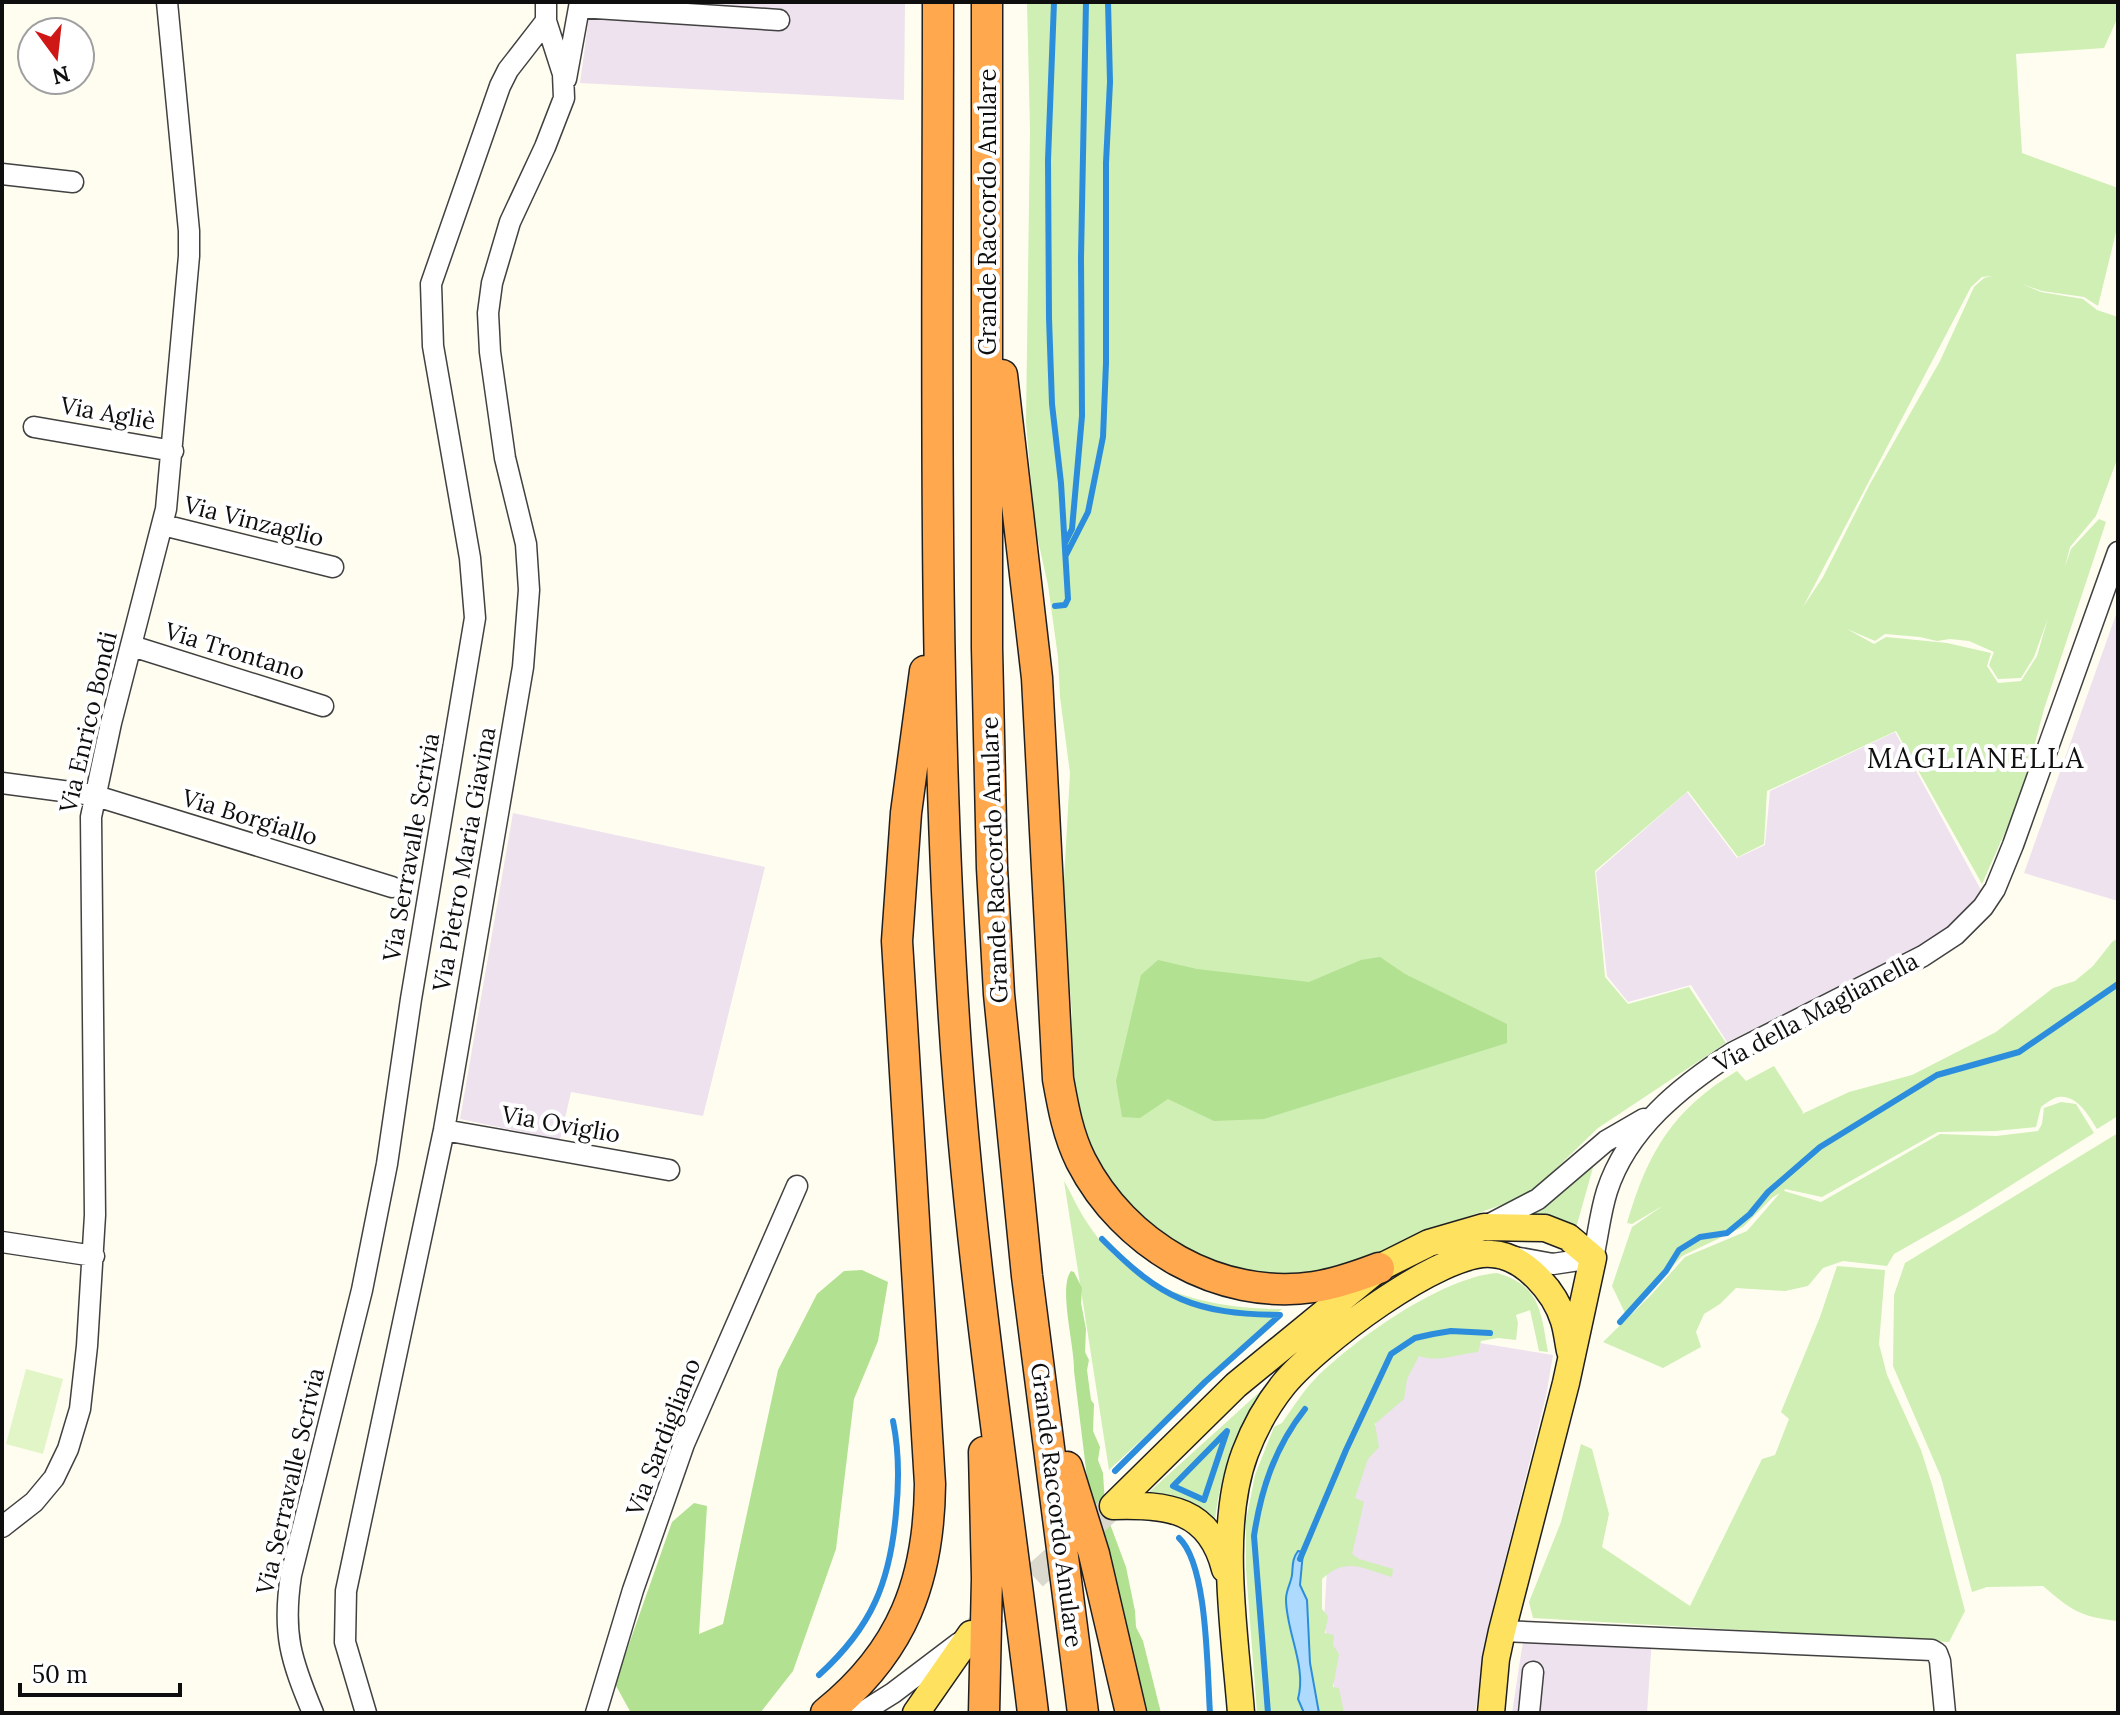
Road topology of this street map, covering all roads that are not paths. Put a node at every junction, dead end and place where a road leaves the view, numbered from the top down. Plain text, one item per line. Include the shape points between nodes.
1 (167, 2) edge
2 (938, 2) edge
3 (987, 2) edge
4 (580, 4) edge
5 (546, 11) edge
6 (779, 20) dead end
7 (565, 87) junction
8 (2, 174) edge
9 (73, 182) dead end
10 (987, 311) junction
11 (34, 427) dead end
12 (173, 451) junction
13 (163, 525) junction
14 (2118, 552) edge
15 (333, 567) dead end
16 (938, 582) junction
17 (132, 646) junction
18 (323, 706) dead end
19 (2, 783) edge
20 (93, 795) junction
21 (392, 887) dead end
22 (1661, 1108) junction
23 (444, 1130) junction
24 (669, 1170) dead end
25 (797, 1186) dead end
26 (1484, 1227) junction
27 (2, 1242) edge
28 (1494, 1254) junction
29 (94, 1256) junction
30 (1593, 1258) junction
31 (1379, 1268) junction
32 (983, 1322) junction
33 (1572, 1358) junction
34 (1041, 1384) junction
35 (2, 1527) edge
36 (1232, 1596) junction
37 (1502, 1631) junction
38 (971, 1634) joint
39 (1533, 1672) dead end
40 (305, 1709) edge
41 (366, 1713) edge
42 (596, 1713) edge
43 (826, 1713) edge
44 (861, 1713) edge
45 (916, 1713) edge
46 (984, 1713) edge
47 (1033, 1713) edge
48 (1083, 1713) edge
49 (1131, 1713) edge
50 (1241, 1713) edge
51 (1491, 1713) edge
52 (1529, 1713) edge
53 (1945, 1713) edge

1 - 12 street, Via Enrico Bondi via 189,243
2 - 16 highway, Grande Raccordo Anulare
3 - 10 highway, Grande Raccordo Anulare
4 - 6 street
4 - 7 street, Via Pietro Maria Giavina
5 - 7 street
5 - 40 street, Via Serravalle Scrivia via 500,86 431,284 433,346 470,558 474,629 387,1164 362,1290 291,1575 288,1640
7 - 23 street, Via Pietro Maria Giavina via 545,147 510,222 488,313 505,458 526,544 529,590 523,667
8 - 9 street
10 - 31 highway via 1004,386 1034,639 1058,1079 1080,1159 1097,1188 1138,1233 1172,1258 1209,1275 1244,1285 1297,1289
10 - 34 highway, Grande Raccordo Anulare via 992,884 1004,1060
11 - 12 street, Via Agliè
12 - 13 street, Via Enrico Bondi
13 - 15 street, Via Vinzaglio
13 - 17 street, Via Enrico Bondi
14 - 22 street, Via della Maglianella via 2017,834 1995,889 1979,913 1923,956 1734,1052
16 - 32 highway, Grande Raccordo Anulare via 954,1025
16 - 43 highway via 906,813 897,941 930,1484 928,1530 923,1565 902,1620 872,1667
17 - 18 street, Via Trontano
17 - 20 street, Via Enrico Bondi
19 - 20 street, Via Borgiallo
20 - 21 street, Via Borgiallo
20 - 29 street, Via Enrico Bondi
22 - 26 street via 1606,1141 1538,1199
22 - 30 street, Via della Maglianella via 1612,1177
23 - 24 street, Via Oviglio
23 - 41 street, Via Pietro Maria Giavina via 346,1591 345,1642
25 - 42 street, Via Sardigliano via 684,1444
26 - 30 main road via 1545,1228 1568,1237
26 - 31 main road via 1437,1240
27 - 29 street
28 - 30 street via 1553,1264
28 - 33 main road via 1535,1276 1554,1299
28 - 36 main road via 1465,1259 1401,1290 1332,1340 1285,1383 1259,1421 1240,1468 1231,1511
29 - 35 street, Via Enrico Bondi via 75,1431 48,1486
30 - 33 main road, Via della Maglianella
31 - 36 main road via 1236,1385 1113,1506 1159,1506 1196,1520 1220,1548
32 - 46 highway
32 - 47 highway, Grande Raccordo Anulare
33 - 37 main road, Via della Maglianella
34 - 48 highway, Grande Raccordo Anulare
34 - 49 highway via 1094,1554
36 - 50 main road
37 - 51 main road, Via della Maglianella
37 - 53 street via 1932,1650 1940,1661
38 - 44 street
38 - 45 main road
39 - 52 street

